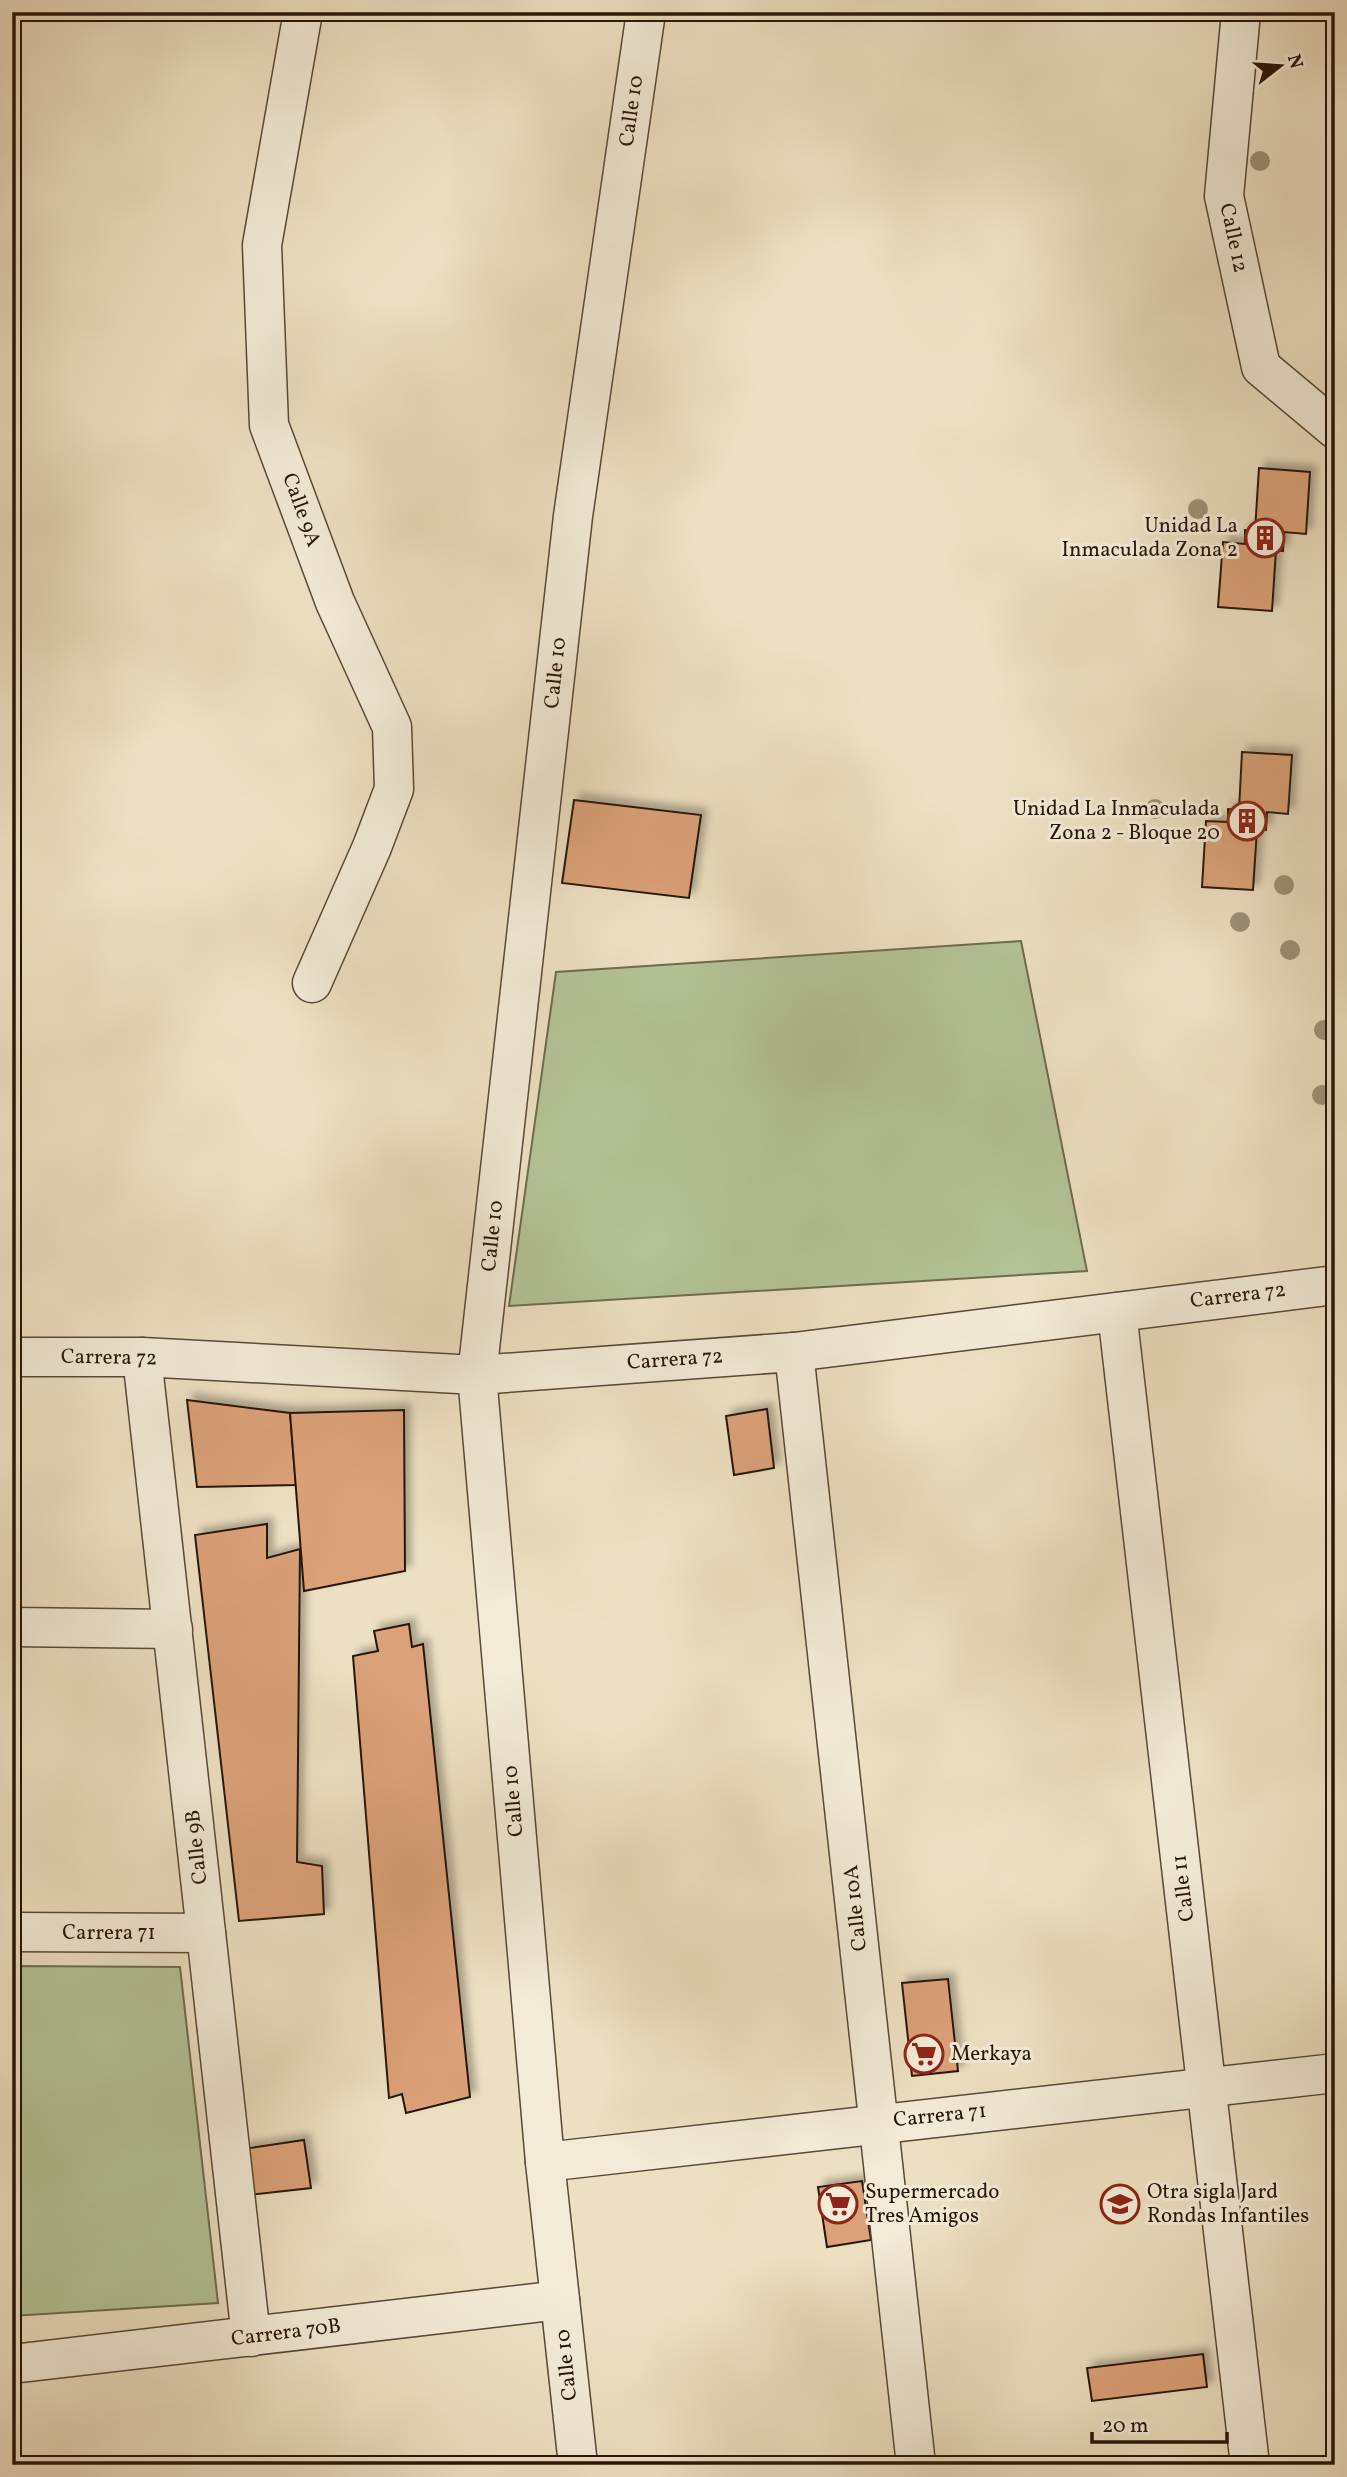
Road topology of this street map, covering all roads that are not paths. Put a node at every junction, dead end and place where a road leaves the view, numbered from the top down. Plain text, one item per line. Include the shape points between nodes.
1 (303, 12) edge
2 (646, 12) edge
3 (1241, 12) edge
4 (1335, 429) edge
5 (312, 983) dead end
6 (1335, 1285) edge
7 (1117, 1312) junction
8 (794, 1352) junction
9 (12, 1357) edge
10 (142, 1357) junction
11 (477, 1375) junction
12 (12, 1627) edge
13 (173, 1629) junction
14 (12, 1932) edge
15 (206, 1933) junction
16 (1335, 2073) edge
17 (1206, 2087) junction
18 (880, 2123) junction
19 (545, 2162) junction
20 (560, 2300) junction
21 (251, 2337) junction
22 (12, 2364) edge
23 (578, 2465) edge
24 (916, 2465) edge
25 (1250, 2465) edge

1 - 5 street, Calle 9A via 262,245 269,425 335,602 392,727 394,789
2 - 11 street, Calle 10 via 573,516
3 - 4 street, Calle 12 via 1224,196 1261,366
6 - 7 street, Carrera 72
7 - 8 street, Carrera 72
7 - 17 street, Calle 11
8 - 11 street, Carrera 72
8 - 18 street, Calle 10A
9 - 10 street, Carrera 72
10 - 11 street, Carrera 72
10 - 13 street, Calle 9B
11 - 19 street, Calle 10
12 - 13 street
13 - 15 street, Calle 9B
14 - 15 street, Carrera 71
15 - 21 street, Calle 9B
16 - 17 street, Carrera 71
17 - 18 street, Carrera 71
17 - 25 street, Calle 11
18 - 19 street, Carrera 71
18 - 24 street, Calle 10A
19 - 20 street, Calle 10
20 - 21 street, Carrera 70B
20 - 23 street, Calle 10
21 - 22 street, Carrera 70B

